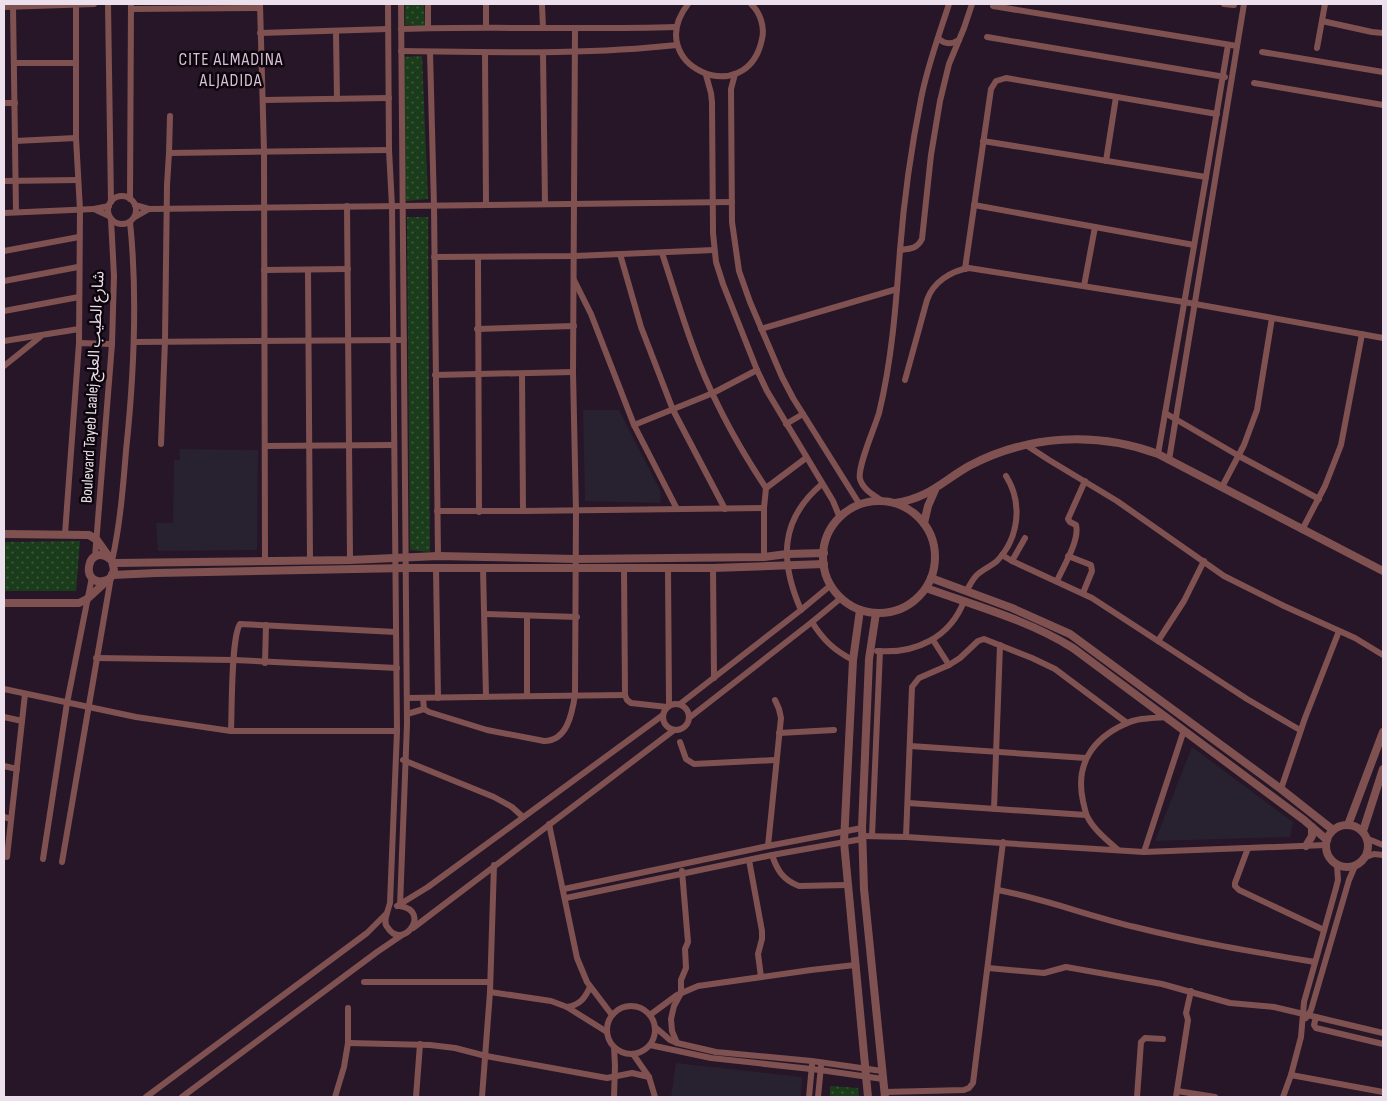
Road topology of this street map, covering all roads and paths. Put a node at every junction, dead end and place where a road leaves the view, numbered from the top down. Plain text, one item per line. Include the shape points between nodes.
1 (94, 4) edge
2 (108, 4) edge
3 (388, 4) edge
4 (401, 4) edge
5 (428, 4) edge
6 (486, 4) edge
7 (542, 4) edge
8 (688, 4) edge
9 (751, 4) edge
10 (950, 4) edge
11 (972, 4) edge
12 (1224, 4) edge
13 (1234, 4) edge
14 (1244, 4) edge
15 (1325, 4) edge
16 (76, 5) junction
17 (4, 6) edge
18 (131, 6) edge
19 (201, 6) edge
20 (260, 6) edge
21 (993, 6) dead end
22 (14, 7) junction
23 (1322, 21) junction
24 (486, 27) junction
25 (676, 27) junction
26 (428, 28) junction
27 (543, 28) junction
28 (388, 29) junction
29 (401, 29) junction
30 (575, 29) junction
31 (336, 32) junction
32 (260, 33) junction
33 (1383, 33) edge
34 (987, 37) dead end
35 (938, 38) junction
36 (959, 40) junction
37 (678, 45) junction
38 (1228, 45) junction
39 (1237, 46) junction
40 (1318, 48) dead end
41 (402, 51) junction
42 (575, 51) junction
43 (430, 52) junction
44 (485, 52) junction
45 (1262, 52) dead end
46 (543, 53) junction
47 (14, 63) junction
48 (75, 63) junction
49 (1383, 72) edge
50 (735, 74) junction
51 (706, 75) junction
52 (1222, 77) junction
53 (1232, 78) junction
54 (1254, 83) dead end
55 (1116, 97) junction
56 (389, 98) junction
57 (336, 99) junction
58 (263, 100) junction
59 (4, 103) edge
60 (15, 103) junction
61 (1383, 105) edge
62 (1216, 114) junction
63 (170, 116) dead end
64 (76, 138) junction
65 (15, 141) junction
66 (983, 142) junction
67 (389, 150) junction
68 (264, 151) junction
69 (169, 153) junction
70 (1106, 161) junction
71 (1206, 177) junction
72 (78, 180) junction
73 (4, 181) edge
74 (16, 181) junction
75 (130, 198) junction
76 (711, 202) junction
77 (732, 202) junction
78 (110, 204) junction
79 (545, 204) junction
80 (575, 204) junction
81 (135, 205) junction
82 (486, 205) junction
83 (974, 205) junction
84 (347, 206) junction
85 (392, 206) junction
86 (403, 206) junction
87 (434, 206) junction
88 (263, 207) junction
89 (94, 209) junction
90 (149, 209) junction
91 (167, 209) junction
92 (80, 210) junction
93 (16, 212) junction
94 (4, 213) edge
95 (110, 218) junction
96 (132, 219) junction
97 (1094, 227) junction
98 (79, 237) junction
99 (1194, 245) junction
100 (4, 250) edge
101 (714, 250) junction
102 (900, 250) junction
103 (662, 253) junction
104 (620, 254) junction
105 (574, 256) junction
106 (434, 257) junction
107 (478, 257) junction
108 (78, 268) junction
109 (348, 269) junction
110 (965, 269) junction
111 (264, 270) junction
112 (308, 270) junction
113 (574, 280) junction
114 (4, 281) edge
115 (1084, 286) junction
116 (897, 289) junction
117 (79, 297) junction
118 (1184, 302) junction
119 (1195, 304) junction
120 (4, 311) edge
121 (1272, 318) junction
122 (574, 326) junction
123 (477, 328) junction
124 (79, 329) junction
125 (761, 329) junction
126 (1362, 334) junction
127 (42, 336) junction
128 (1383, 338) edge
129 (348, 340) junction
130 (393, 340) junction
131 (404, 340) junction
132 (4, 341) edge
133 (165, 341) junction
134 (307, 341) junction
135 (79, 342) junction
136 (134, 342) junction
137 (265, 342) junction
138 (112, 344) junction
139 (4, 366) edge
140 (756, 370) junction
141 (574, 372) junction
142 (478, 374) junction
143 (522, 374) junction
144 (435, 375) junction
145 (905, 380) dead end
146 (713, 393) junction
147 (673, 410) junction
148 (1165, 412) junction
149 (803, 414) junction
150 (1176, 419) junction
151 (786, 424) junction
152 (634, 425) junction
153 (161, 444) dead end
154 (394, 445) junction
155 (1026, 445) junction
156 (265, 446) junction
157 (309, 446) junction
158 (348, 446) junction
159 (1158, 454) junction
160 (1239, 456) junction
161 (806, 458) junction
162 (1170, 460) junction
163 (1006, 476) dead end
164 (1085, 480) junction
165 (822, 484) junction
166 (1222, 487) junction
167 (766, 488) junction
168 (935, 490) junction
169 (1319, 499) junction
170 (884, 502) junction
171 (895, 504) junction
172 (860, 505) junction
173 (764, 508) junction
174 (677, 509) junction
175 (725, 509) junction
176 (437, 511) junction
177 (523, 511) junction
178 (576, 511) junction
179 (479, 512) junction
180 (840, 518) junction
181 (924, 523) junction
182 (1302, 530) junction
183 (4, 534) edge
184 (65, 534) junction
185 (1025, 538) dead end
186 (97, 540) junction
187 (787, 554) junction
188 (824, 554) junction
189 (1002, 555) junction
190 (438, 556) junction
191 (1068, 556) junction
192 (95, 557) junction
193 (406, 557) junction
194 (764, 557) junction
195 (395, 558) junction
196 (576, 559) junction
197 (310, 560) junction
198 (350, 560) junction
199 (112, 561) junction
200 (265, 561) junction
201 (1012, 561) junction
202 (1204, 561) junction
203 (824, 564) junction
204 (787, 565) junction
205 (395, 568) junction
206 (406, 568) junction
207 (436, 568) junction
208 (483, 568) junction
209 (576, 568) junction
210 (624, 568) junction
211 (668, 568) junction
212 (713, 568) junction
213 (1383, 571) edge
214 (110, 577) junction
215 (92, 578) junction
216 (931, 578) junction
217 (1056, 581) junction
218 (830, 585) junction
219 (926, 588) junction
220 (967, 590) junction
221 (1083, 593) junction
222 (841, 598) junction
223 (87, 599) junction
224 (964, 601) junction
225 (4, 603) edge
226 (801, 610) junction
227 (860, 610) junction
228 (876, 613) junction
229 (486, 614) junction
230 (527, 616) junction
231 (577, 616) junction
232 (812, 622) junction
233 (266, 625) junction
234 (1339, 631) junction
235 (396, 632) junction
236 (932, 640) junction
237 (1158, 641) junction
238 (1000, 645) junction
239 (870, 650) junction
240 (880, 651) junction
241 (1383, 655) edge
242 (96, 658) junction
243 (234, 660) junction
244 (853, 660) junction
245 (265, 663) junction
246 (949, 665) junction
247 (396, 668) junction
248 (714, 678) junction
249 (4, 689) edge
250 (26, 694) junction
251 (527, 696) junction
252 (575, 696) junction
253 (625, 696) junction
254 (486, 697) junction
255 (407, 698) junction
256 (423, 698) junction
257 (438, 698) junction
258 (775, 700) dead end
259 (67, 703) junction
260 (680, 704) junction
261 (668, 706) junction
262 (88, 707) junction
263 (424, 708) junction
264 (407, 714) junction
265 (663, 715) junction
266 (1166, 717) junction
267 (4, 718) edge
268 (689, 718) junction
269 (22, 721) junction
270 (1126, 723) junction
271 (674, 730) junction
272 (834, 730) dead end
273 (1184, 730) junction
274 (1300, 730) junction
275 (231, 731) junction
276 (397, 731) junction
277 (1383, 732) edge
278 (779, 733) junction
279 (680, 742) dead end
280 (910, 746) junction
281 (996, 752) junction
282 (396, 758) junction
283 (1086, 758) junction
284 (775, 760) junction
285 (406, 761) junction
286 (4, 766) edge
287 (17, 769) junction
288 (1383, 769) edge
289 (1281, 789) junction
290 (908, 803) junction
291 (994, 809) junction
292 (1086, 815) junction
293 (4, 817) edge
294 (523, 818) junction
295 (11, 819) junction
296 (549, 824) junction
297 (1348, 825) junction
298 (1312, 827) junction
299 (1333, 830) junction
300 (843, 831) junction
301 (1363, 831) junction
302 (862, 835) junction
303 (872, 836) junction
304 (906, 837) junction
305 (1368, 839) junction
306 (844, 842) junction
307 (1003, 842) junction
308 (1326, 843) junction
309 (1383, 845) edge
310 (768, 846) junction
311 (1306, 846) junction
312 (1248, 848) junction
313 (1118, 850) junction
314 (1144, 852) junction
315 (772, 855) junction
316 (1383, 855) edge
317 (7, 857) dead end
318 (1366, 857) junction
319 (43, 859) dead end
320 (749, 860) junction
321 (62, 862) dead end
322 (494, 865) junction
323 (682, 865) junction
324 (1337, 865) junction
325 (1355, 866) junction
326 (683, 874) junction
327 (847, 885) junction
328 (564, 889) junction
329 (998, 890) junction
330 (566, 898) junction
331 (400, 906) junction
332 (387, 913) junction
333 (412, 928) junction
334 (1324, 930) junction
335 (404, 934) junction
336 (1315, 962) junction
337 (855, 965) junction
338 (988, 968) junction
339 (761, 977) junction
340 (364, 982) dead end
341 (490, 982) junction
342 (590, 987) junction
343 (1191, 991) junction
344 (490, 992) junction
345 (682, 993) junction
346 (567, 1007) junction
347 (348, 1008) dead end
348 (1306, 1014) junction
349 (650, 1015) junction
350 (612, 1016) junction
351 (1316, 1017) junction
352 (655, 1027) junction
353 (607, 1032) junction
354 (1383, 1033) edge
355 (1163, 1039) dead end
356 (348, 1043) junction
357 (677, 1043) junction
358 (420, 1044) junction
359 (1383, 1044) edge
360 (650, 1045) junction
361 (614, 1047) junction
362 (633, 1054) junction
363 (486, 1056) junction
364 (812, 1065) junction
365 (821, 1066) junction
366 (866, 1072) junction
367 (883, 1075) junction
368 (1291, 1076) junction
369 (614, 1077) junction
370 (649, 1077) junction
371 (1383, 1092) edge
372 (1176, 1094) edge
373 (1370, 1094) edge
374 (886, 1095) edge
375 (146, 1097) edge
376 (182, 1097) edge
377 (335, 1097) edge
378 (416, 1097) edge
379 (482, 1097) edge
380 (614, 1097) edge
381 (655, 1097) edge
382 (809, 1097) edge
383 (818, 1097) edge
384 (868, 1097) edge
385 (1137, 1097) edge
386 (1216, 1097) edge
387 (1283, 1097) edge

1 - 16 street
2 - 78 street
3 - 28 street
4 - 29 street
5 - 26 street
6 - 24 street
7 - 27 street
8 - 25 street
9 - 50 street via 761,21 763,36 760,50 752,63
10 - 35 street
11 - 36 street
12 - 13 street
14 - 39 street
15 - 23 street
16 - 22 street
16 - 48 street
17 - 22 street
18 - 19 street
18 - 75 street
19 - 20 street
20 - 32 street
21 - 38 street
22 - 47 street
23 - 33 street
23 - 40 street
24 - 26 street
24 - 27 street
25 - 30 street
25 - 37 street
26 - 29 street
27 - 30 street
28 - 31 street
28 - 56 street
29 - 41 street
30 - 42 street
31 - 32 street
31 - 57 street
32 - 58 street
34 - 52 street
35 - 36 street via 948,44
35 - 102 street via 921,97 911,151
36 - 102 street via 940,101 922,240 914,248
37 - 42 street
37 - 51 street via 688,64
38 - 39 street
38 - 52 street
39 - 53 street
41 - 43 street
41 - 86 street
42 - 46 street
42 - 80 street
43 - 44 street
43 - 87 street
44 - 46 street
44 - 82 street
45 - 49 street
46 - 79 street
47 - 48 street
47 - 60 street
48 - 64 street
50 - 51 street
50 - 77 street via 731,89
51 - 76 street via 712,102
52 - 53 street
52 - 62 street
53 - 119 street
54 - 61 street
55 - 62 street
55 - 66 street via 1002,78 991,89
55 - 70 street
56 - 57 street
56 - 67 street
57 - 58 street
58 - 68 street
59 - 60 street
60 - 65 street
62 - 71 street
63 - 69 street
64 - 65 street
64 - 72 street
65 - 74 street
66 - 70 street
66 - 83 street
67 - 68 street
67 - 85 street
68 - 69 street
68 - 88 street
69 - 91 street
70 - 71 street
71 - 99 street
72 - 74 street
72 - 92 street
73 - 74 street
74 - 93 street
75 - 78 street via 120,197
75 - 81 street
76 - 77 street
76 - 80 street
76 - 101 street
77 - 125 street via 733,238 739,271
78 - 89 street
78 - 95 street
79 - 80 street
79 - 82 street
80 - 105 street
81 - 90 street
81 - 96 street
82 - 87 street
83 - 97 street
83 - 110 street
84 - 85 street
84 - 88 street
84 - 109 street
85 - 86 street
85 - 130 street
86 - 87 street
86 - 131 street
87 - 106 street
88 - 91 street
88 - 111 street
89 - 92 street
89 - 95 street
90 - 91 street
90 - 96 street
91 - 133 street
92 - 93 street
92 - 98 street
93 - 94 street
95 - 96 street via 120,224
95 - 138 street, Boulevard Tayeb Laalej شارع الطيب العلج via 114,276
96 - 136 street
97 - 99 street
97 - 115 street
98 - 100 street
98 - 108 street
99 - 118 street
101 - 103 street
101 - 140 street via 727,296
102 - 116 street
103 - 104 street
103 - 146 street via 692,346
104 - 105 street
104 - 147 street via 641,327
105 - 107 street
105 - 113 street
106 - 107 street
106 - 144 street
107 - 123 street
108 - 114 street
108 - 117 street
109 - 112 street
109 - 129 street
110 - 115 street via 978,268
110 - 145 street via 944,278 932,289
111 - 112 street
111 - 137 street
112 - 134 street
113 - 122 street
113 - 152 street via 591,314
115 - 118 street
116 - 125 street
116 - 170 street via 881,406 860,473 863,486
117 - 120 street
117 - 124 street
118 - 119 street
118 - 148 street
119 - 121 street
119 - 150 street
121 - 126 street
121 - 160 street via 1257,410
122 - 123 street
122 - 141 street
123 - 142 street
124 - 127 street
124 - 135 street
125 - 149 street via 782,378
126 - 128 street
126 - 169 street via 1345,431
127 - 132 street
127 - 139 street
129 - 130 street
129 - 134 street
129 - 158 street
130 - 131 street
130 - 154 street
131 - 193 street
133 - 136 street
133 - 137 street
133 - 153 street
134 - 137 street
134 - 157 street
135 - 138 street
135 - 184 street
136 - 199 street via 122,502
137 - 156 street
138 - 186 street, Boulevard Tayeb Laalej شارع الطيب العلج
140 - 146 street
140 - 151 street
141 - 143 street
141 - 178 street
142 - 143 street
142 - 144 street
142 - 179 street
143 - 177 street
144 - 176 street
146 - 147 street
146 - 167 street via 744,456
147 - 152 street
147 - 175 street
148 - 150 street
148 - 159 street
149 - 151 street
149 - 172 street
150 - 160 street
150 - 162 street
151 - 161 street
152 - 174 street
154 - 158 street
154 - 195 street
155 - 159 street via 1096,439
155 - 164 street
155 - 168 street via 980,460
156 - 157 street
156 - 200 street
157 - 158 street
157 - 197 street
158 - 198 street
159 - 162 street
160 - 166 street
160 - 169 street
161 - 165 street
161 - 167 street
162 - 166 street
163 - 189 street via 1013,487 1017,516 1010,543
164 - 191 street via 1068,519 1078,528
164 - 202 street
165 - 180 street
165 - 187 street via 800,508 791,530
166 - 182 street
167 - 173 street
168 - 171 street
168 - 181 street
169 - 182 street
170 - 171 street
170 - 172 street
171 - 181 street via 911,511
172 - 180 street
173 - 175 street
173 - 194 street
174 - 175 street
174 - 178 street
176 - 179 street
176 - 190 street
177 - 178 street
177 - 179 street
178 - 196 street
180 - 188 street via 831,531
181 - 216 street via 934,548
182 - 213 street
183 - 184 street
184 - 186 street via 89,535
185 - 201 street
186 - 192 street, Boulevard Tayeb Laalej شارع الطيب العلج
186 - 199 street
187 - 188 street
187 - 194 street
187 - 204 street
188 - 203 street
189 - 201 street
189 - 220 street via 976,576
190 - 193 street
190 - 196 street
191 - 217 street
191 - 221 street via 1091,565 1092,572
192 - 199 street via 103,555
192 - 215 street via 88,566
193 - 195 street
193 - 206 street
194 - 196 street
195 - 198 street
195 - 205 street
196 - 209 street
197 - 198 street
197 - 200 street
199 - 200 street
199 - 214 street via 114,570
201 - 217 street
202 - 234 street via 1224,576
202 - 237 street via 1184,601
203 - 204 street
203 - 218 street
204 - 212 street
204 - 226 street
205 - 206 street
205 - 214 street via 156,573
205 - 235 street
206 - 207 street
206 - 255 street
207 - 208 street
207 - 257 street
208 - 209 street
208 - 229 street
209 - 210 street
209 - 231 street
210 - 211 street
210 - 253 street
211 - 212 street
211 - 261 street
212 - 248 street
214 - 215 street via 100,581
214 - 223 street
214 - 242 street
215 - 223 street
216 - 219 street
216 - 220 street
217 - 221 street
218 - 222 street
218 - 226 street
219 - 224 street
219 - 228 street via 899,610
220 - 289 street via 1070,634
221 - 237 street
222 - 227 street
222 - 232 street
223 - 225 street via 79,603
223 - 259 street
224 - 236 street via 954,621
224 - 266 street via 1063,641
226 - 248 street
227 - 228 street
227 - 244 street
228 - 239 street
229 - 230 street
229 - 254 street
230 - 231 street
230 - 251 street
231 - 252 street
232 - 244 street via 829,645
232 - 268 street
233 - 235 street
233 - 243 street via 240,624
233 - 245 street
234 - 241 street
234 - 274 street
235 - 247 street
236 - 240 street via 912,648
236 - 246 street
237 - 274 street
238 - 246 street via 982,639
238 - 270 street via 1055,669
238 - 281 street
239 - 240 street
239 - 302 street
240 - 303 street
242 - 243 street
242 - 262 street
243 - 245 street
243 - 275 street
244 - 300 street
245 - 247 street
246 - 280 street via 919,678 912,687
247 - 276 street
248 - 260 street
249 - 250 street
250 - 259 street
250 - 269 street
251 - 252 street
251 - 254 street
252 - 253 street
252 - 263 street via 570,719 563,731 551,741 487,730
253 - 261 street via 631,703
254 - 257 street
255 - 256 street
255 - 264 street
256 - 257 street
256 - 263 street
258 - 278 street via 780,714
259 - 262 street
259 - 319 street
260 - 261 street
260 - 268 street via 685,707
261 - 265 street
262 - 275 street
262 - 321 street
263 - 264 street
264 - 285 street
265 - 271 street via 665,725
265 - 294 street
266 - 270 street
266 - 273 street
267 - 269 street
268 - 271 street via 684,727
269 - 287 street
270 - 283 street via 1108,734
271 - 296 street
272 - 278 street
273 - 298 street
273 - 314 street
274 - 289 street
275 - 276 street
276 - 282 street
277 - 297 street
278 - 284 street
279 - 284 street via 686,759 694,764
280 - 281 street
280 - 290 street
281 - 283 street
281 - 291 street
282 - 285 street
282 - 332 street
283 - 292 street via 1081,793
284 - 310 street
285 - 294 street via 494,797 512,806
285 - 331 street
286 - 287 street
287 - 295 street
288 - 301 street
289 - 299 street
290 - 291 street
290 - 304 street
291 - 292 street
292 - 313 street
293 - 295 street
294 - 331 street
295 - 317 street
296 - 322 street
296 - 328 street
297 - 299 street
297 - 301 street
298 - 308 street
298 - 311 street via 1312,836
299 - 308 street
300 - 302 street
300 - 306 street
300 - 310 street
301 - 305 street
302 - 303 street
302 - 306 street
302 - 367 street via 864,888
303 - 304 street
304 - 307 street
305 - 309 street
305 - 318 street
306 - 315 street
306 - 327 street
307 - 313 street
307 - 329 street
308 - 311 street
308 - 324 street via 1329,857
310 - 323 street
311 - 312 street
312 - 314 street
312 - 334 street via 1234,882 1239,890
313 - 314 street
315 - 320 street
315 - 327 street via 781,875 799,886
316 - 318 street
318 - 325 street
320 - 326 street
320 - 339 street via 762,931 758,954
322 - 333 street
322 - 341 street
323 - 326 street
323 - 328 street
324 - 325 street
324 - 334 street via 1338,880
325 - 348 street
326 - 330 street
326 - 345 street via 688,942 686,968 681,980
327 - 337 street
328 - 330 street
329 - 336 street via 1134,927
329 - 338 street
330 - 342 street via 577,958
331 - 332 street
331 - 333 street via 412,913
332 - 335 street via 385,922 389,930 397,935
332 - 375 street via 367,933
333 - 335 street
334 - 336 street
335 - 376 street
336 - 348 street via 1304,1002
337 - 339 street
337 - 366 street
338 - 343 street via 1044,973 1066,967
338 - 374 street via 973,1084 964,1090
339 - 345 street via 706,985
340 - 341 street
341 - 344 street
342 - 346 street via 586,997 575,1006
342 - 350 street
343 - 348 street via 1230,1003 1274,1006
343 - 372 street
344 - 346 street
344 - 363 street
345 - 349 street
345 - 357 street via 671,1019
346 - 353 street
347 - 356 street
348 - 351 street
348 - 368 street
349 - 350 street via 643,1009 627,1006
349 - 352 street
350 - 353 street
351 - 354 street
351 - 359 street via 1315,1028
352 - 357 street
352 - 360 street
353 - 361 street
355 - 385 street via 1145,1038 1141,1042
356 - 358 street
356 - 377 street
357 - 364 street via 716,1052
358 - 363 street
358 - 378 street
360 - 362 street via 643,1052
360 - 364 street via 711,1058
361 - 362 street via 623,1053
361 - 369 street
362 - 370 street
363 - 369 street
363 - 379 street
364 - 365 street
364 - 382 street
365 - 366 street
365 - 383 street
366 - 367 street
366 - 384 street
367 - 374 street
368 - 373 street
368 - 387 street
369 - 370 street via 632,1073
369 - 380 street
370 - 381 street
371 - 373 street
372 - 386 street

